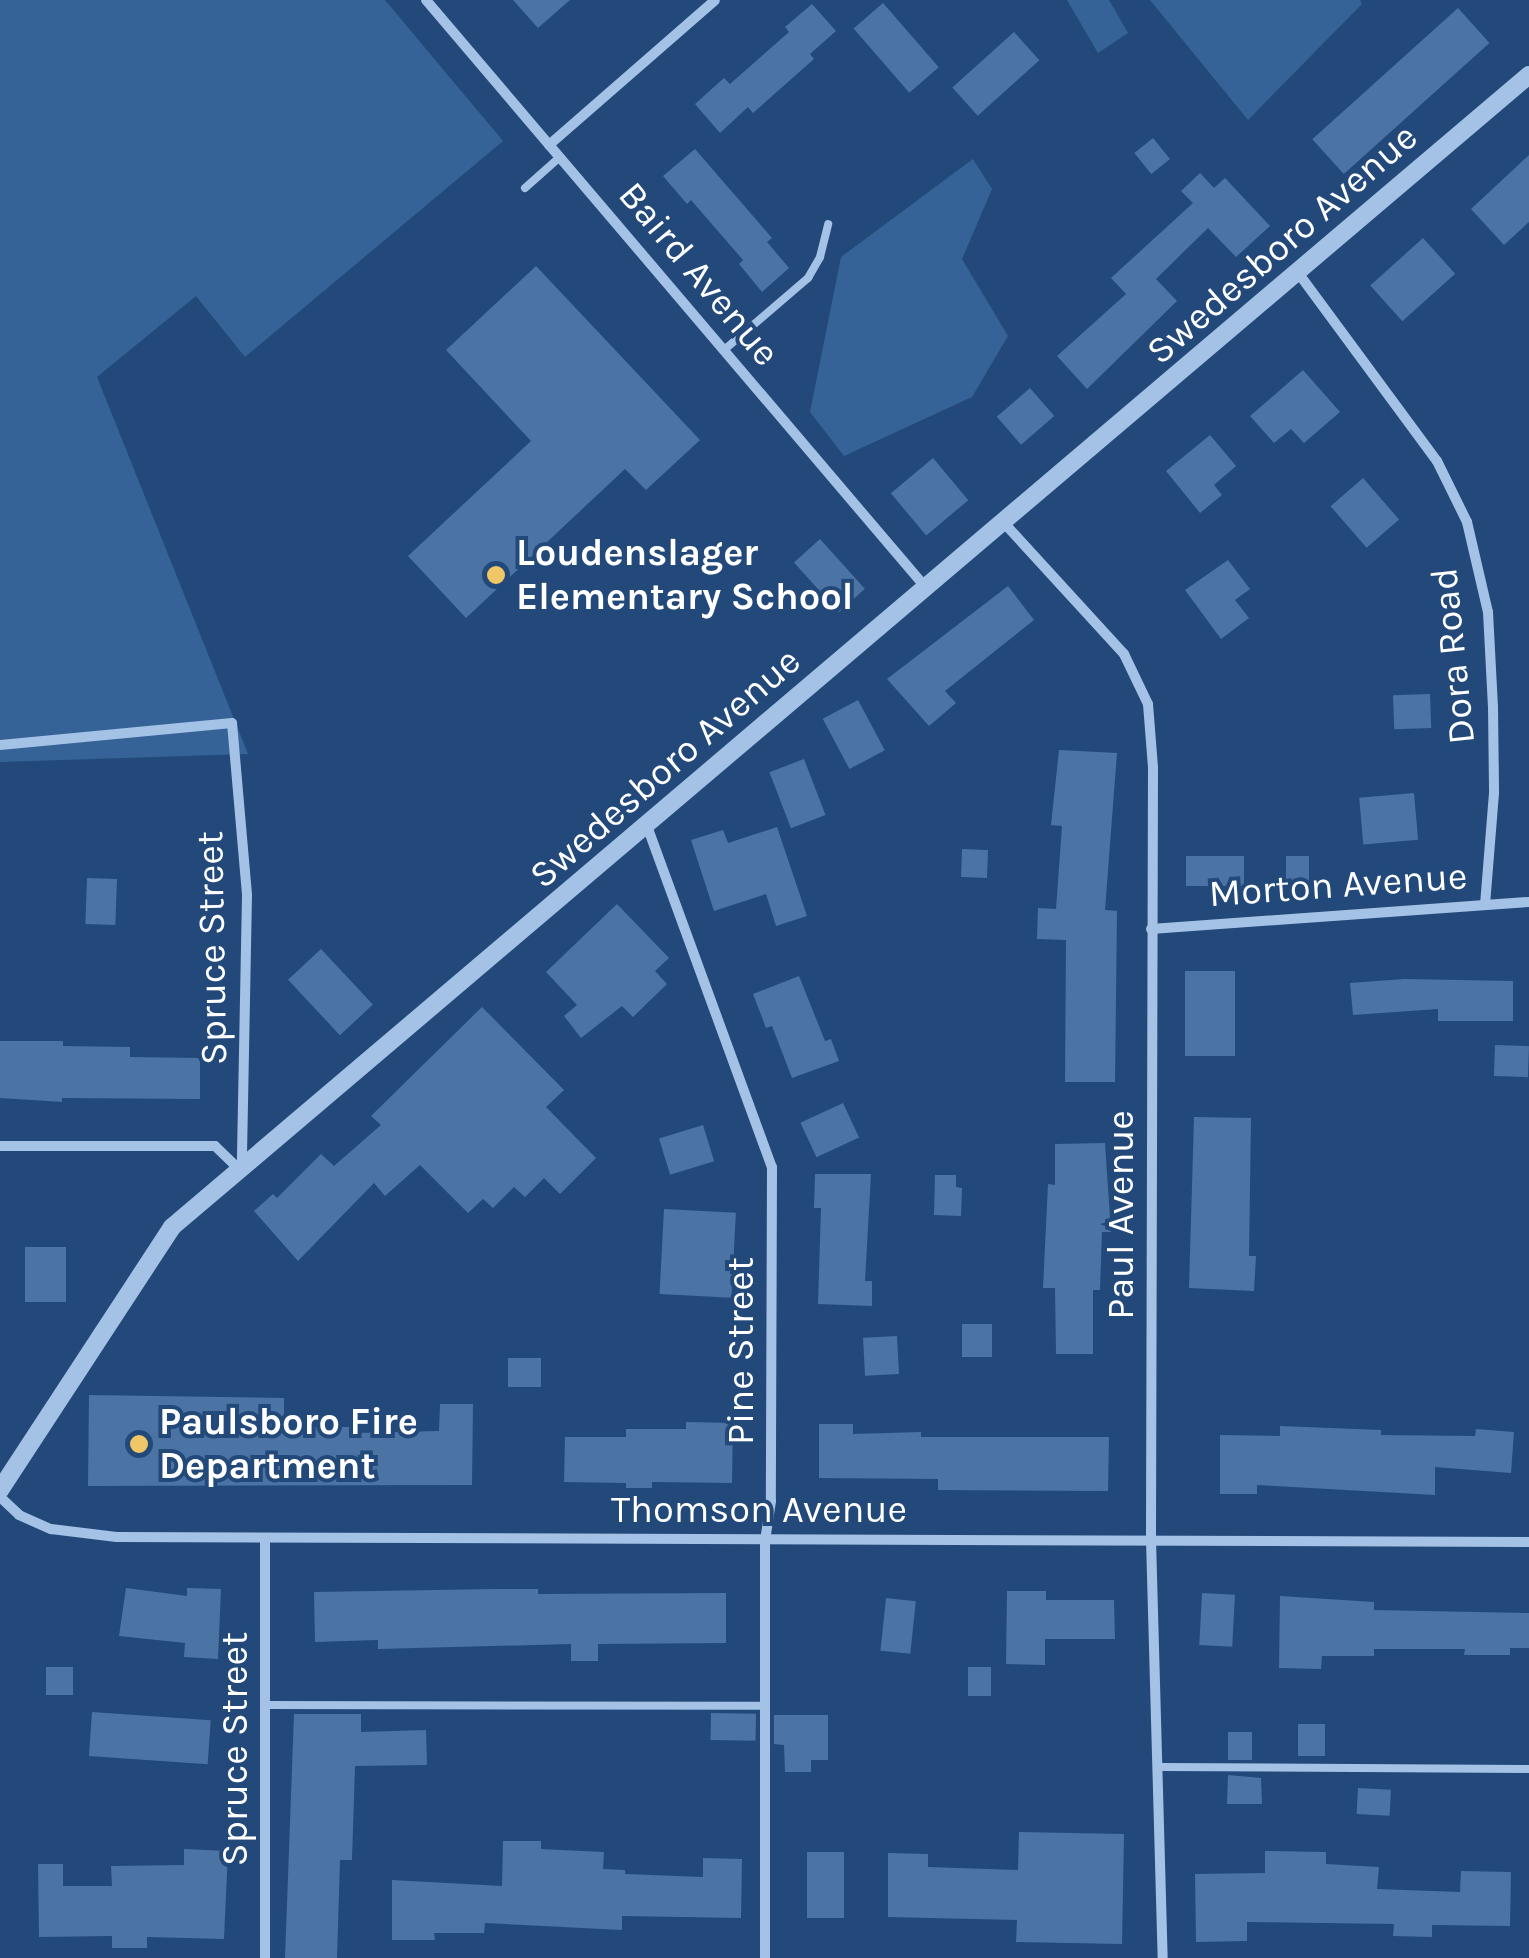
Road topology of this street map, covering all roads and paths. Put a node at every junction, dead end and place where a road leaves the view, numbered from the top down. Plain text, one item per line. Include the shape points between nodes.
1 (426, 0) edge
2 (715, 0) edge
3 (1529, 76) edge
4 (549, 145) junction
5 (560, 157) junction
6 (526, 188) dead end
7 (828, 224) dead end
8 (1298, 274) junction
9 (724, 350) junction
10 (1005, 524) junction
11 (926, 588) junction
12 (0, 745) edge
13 (647, 826) junction
14 (1529, 902) edge
15 (1486, 905) junction
16 (1151, 929) junction
17 (0, 1146) edge
18 (242, 1172) junction
19 (0, 1494) edge
20 (265, 1540) junction
21 (764, 1540) junction
22 (1151, 1540) junction
23 (1529, 1542) edge
24 (266, 1705) junction
25 (765, 1706) junction
26 (1159, 1767) junction
27 (1529, 1768) edge
28 (265, 1958) edge
29 (766, 1958) edge
30 (1163, 1958) edge

1 - 4 street, Baird Avenue
2 - 4 street
3 - 8 street, Swedesboro Avenue
4 - 5 street, Baird Avenue
5 - 6 lane
5 - 9 street, Baird Avenue
7 - 9 lane via 808,278
8 - 10 street, Swedesboro Avenue
8 - 15 street, Dora Road via 1437,461 1467,522 1488,612 1493,708
9 - 11 street, Baird Avenue
10 - 11 street, Swedesboro Avenue
10 - 16 street, Paul Avenue via 1124,654 1148,704
11 - 13 street, Swedesboro Avenue
12 - 18 street, Spruce Street via 232,723 248,895
13 - 18 street, Swedesboro Avenue
13 - 21 street, Pine Street via 772,1167 770,1502
14 - 15 street, Morton Avenue
15 - 16 street, Morton Avenue
16 - 22 street, Paul Avenue
17 - 18 street via 215,1146
18 - 19 street, Swedesboro Avenue via 172,1227
19 - 20 street, Thomson Avenue via 19,1515 51,1529
20 - 21 street, Thomson Avenue
20 - 24 street, Spruce Street
21 - 22 street, Thomson Avenue
21 - 25 street, Pine Street
22 - 23 street, Thomson Avenue
22 - 26 street, Paul Avenue
24 - 25 lane
24 - 28 street, Spruce Street
25 - 29 street, Pine Street
26 - 27 lane
26 - 30 street, Paul Avenue

